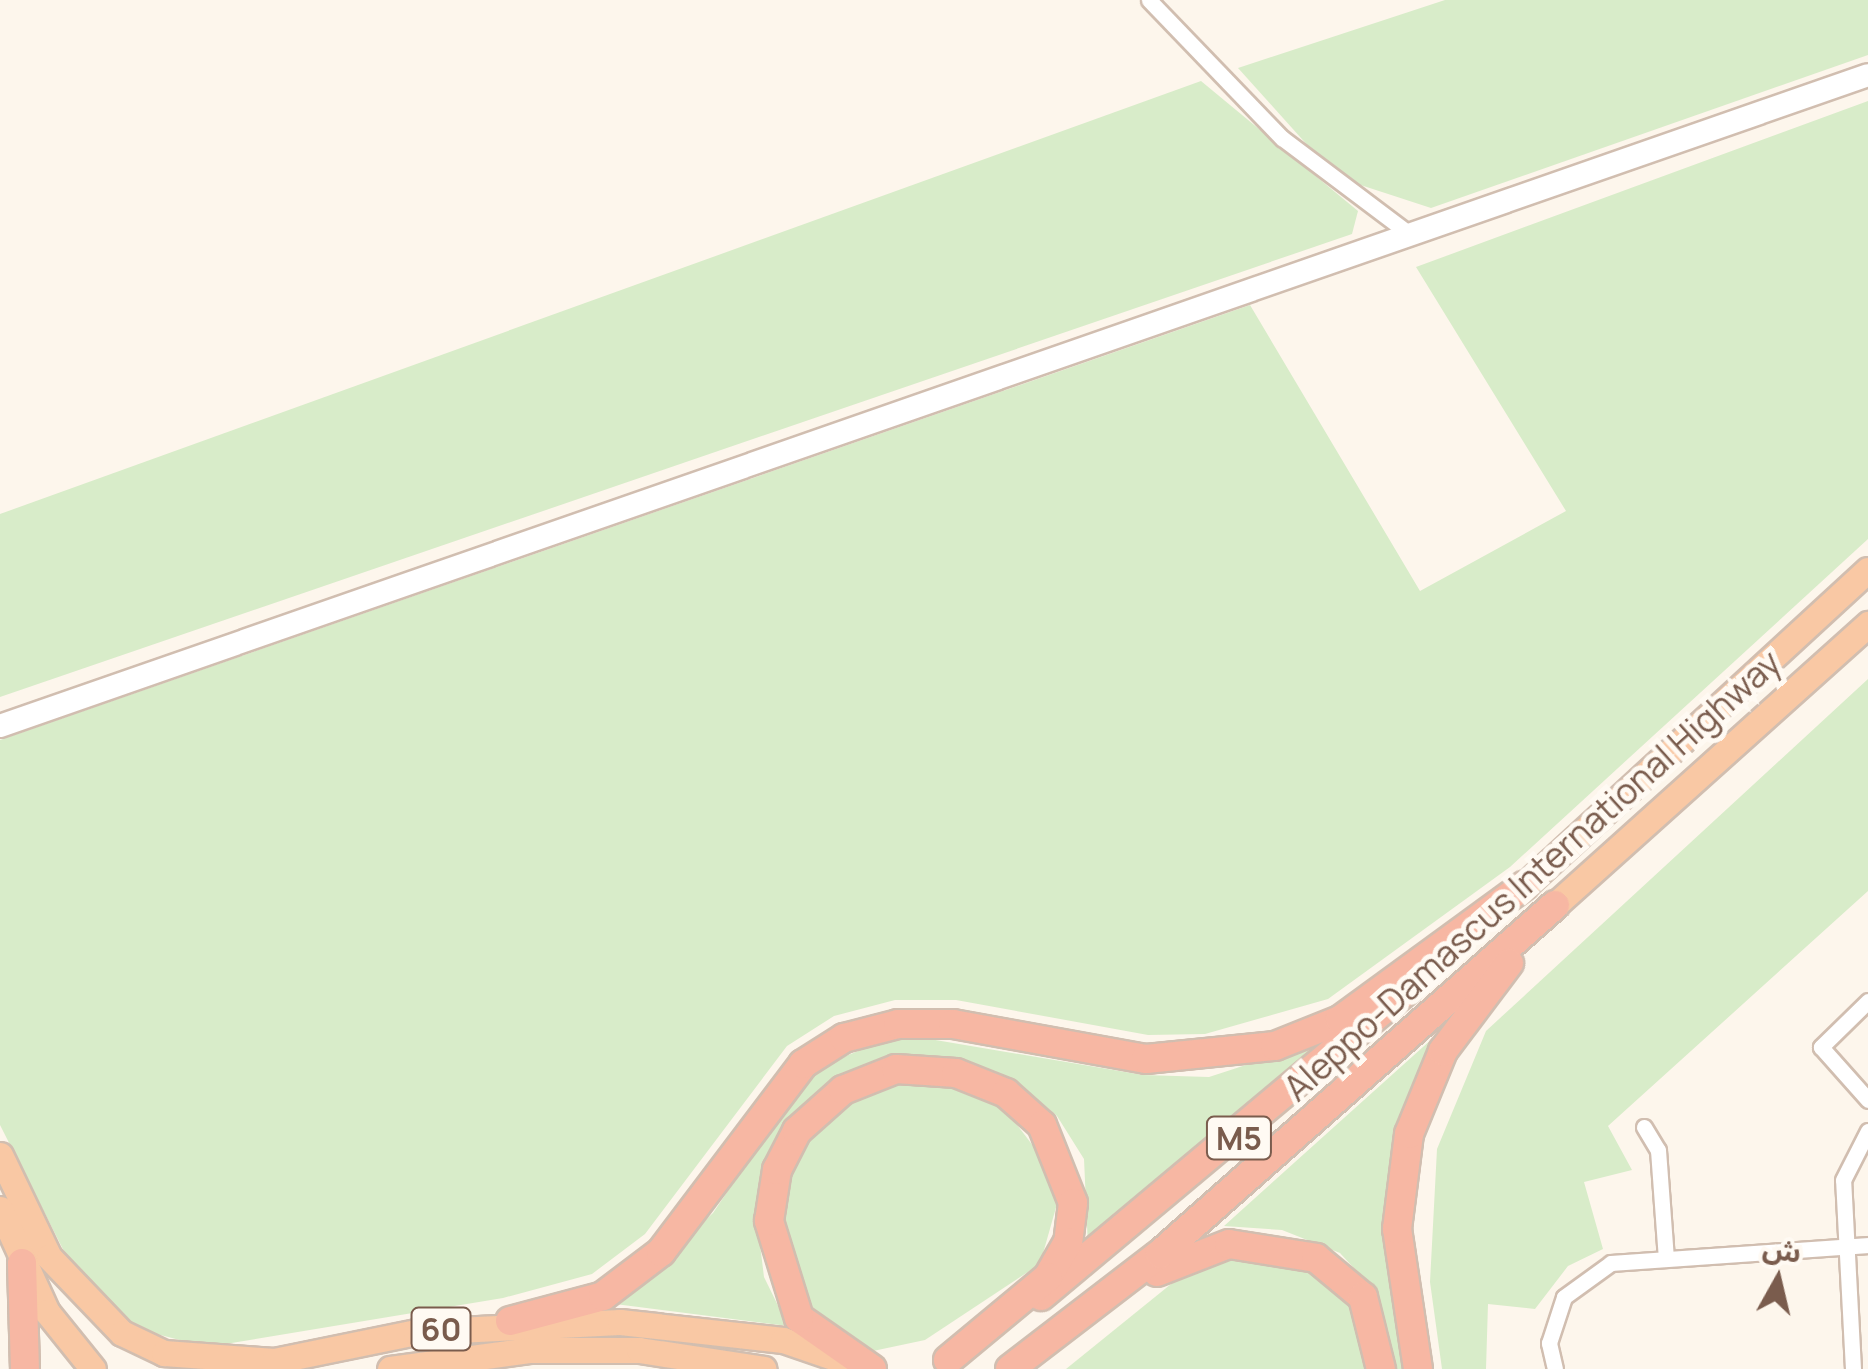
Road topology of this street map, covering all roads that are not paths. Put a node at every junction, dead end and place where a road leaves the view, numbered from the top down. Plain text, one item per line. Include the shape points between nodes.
1 (1149, 0) edge
2 (1868, 75) edge
3 (1408, 233) junction
4 (1868, 570) edge
5 (1868, 624) edge
6 (0, 726) edge
7 (1524, 886) junction
8 (1554, 906) junction
9 (1868, 1001) edge
10 (1868, 1100) edge
11 (1644, 1127) dead end
12 (1868, 1131) edge
13 (0, 1155) edge
14 (0, 1209) edge
15 (1868, 1245) edge
16 (1847, 1247) junction
17 (1666, 1259) junction
18 (35, 1260) junction
19 (510, 1321) junction
20 (1074, 1321) junction
21 (942, 1365) edge
22 (24, 1369) edge
23 (93, 1369) edge
24 (390, 1369) edge
25 (764, 1369) edge
26 (870, 1369) edge
27 (1010, 1369) edge
28 (1381, 1369) edge
29 (1418, 1369) edge
30 (1556, 1369) edge
31 (1853, 1369) edge

1 - 3 street via 1282,138
2 - 3 main road
3 - 6 main road
4 - 7 highway, M5
5 - 8 highway, Aleppo-Damascus International Highway / M5
7 - 19 highway via 1340,1020 1276,1046 1146,1059 953,1024 898,1024 844,1038 803,1064 661,1252 602,1296
7 - 21 highway, Aleppo-Damascus International Highway / M5 via 1269,1113 1068,1278
8 - 20 highway, Aleppo-Damascus International Highway / M5
8 - 29 highway via 1444,1051 1412,1121 1397,1229
9 - 10 street via 1821,1047
11 - 17 street via 1658,1150
12 - 16 street via 1843,1180
13 - 18 highway, 60
14 - 18 highway, 60
15 - 16 street
16 - 17 street
16 - 31 street
17 - 30 street via 1611,1263 1573,1287 1549,1343
18 - 19 highway, 60 via 122,1333 214,1363
18 - 22 highway
18 - 23 highway, 60
19 - 26 highway, 60 via 700,1327 784,1340
20 - 27 highway, Aleppo-Damascus International Highway / M5
20 - 28 highway via 1188,1254 1229,1244 1277,1246 1351,1282 1378,1330
21 - 26 highway via 1048,1277 1068,1242 1073,1203 1042,1125 1006,1093 956,1074 896,1070 843,1090 798,1131 777,1170 770,1220 798,1318
24 - 25 highway via 532,1350 639,1350

